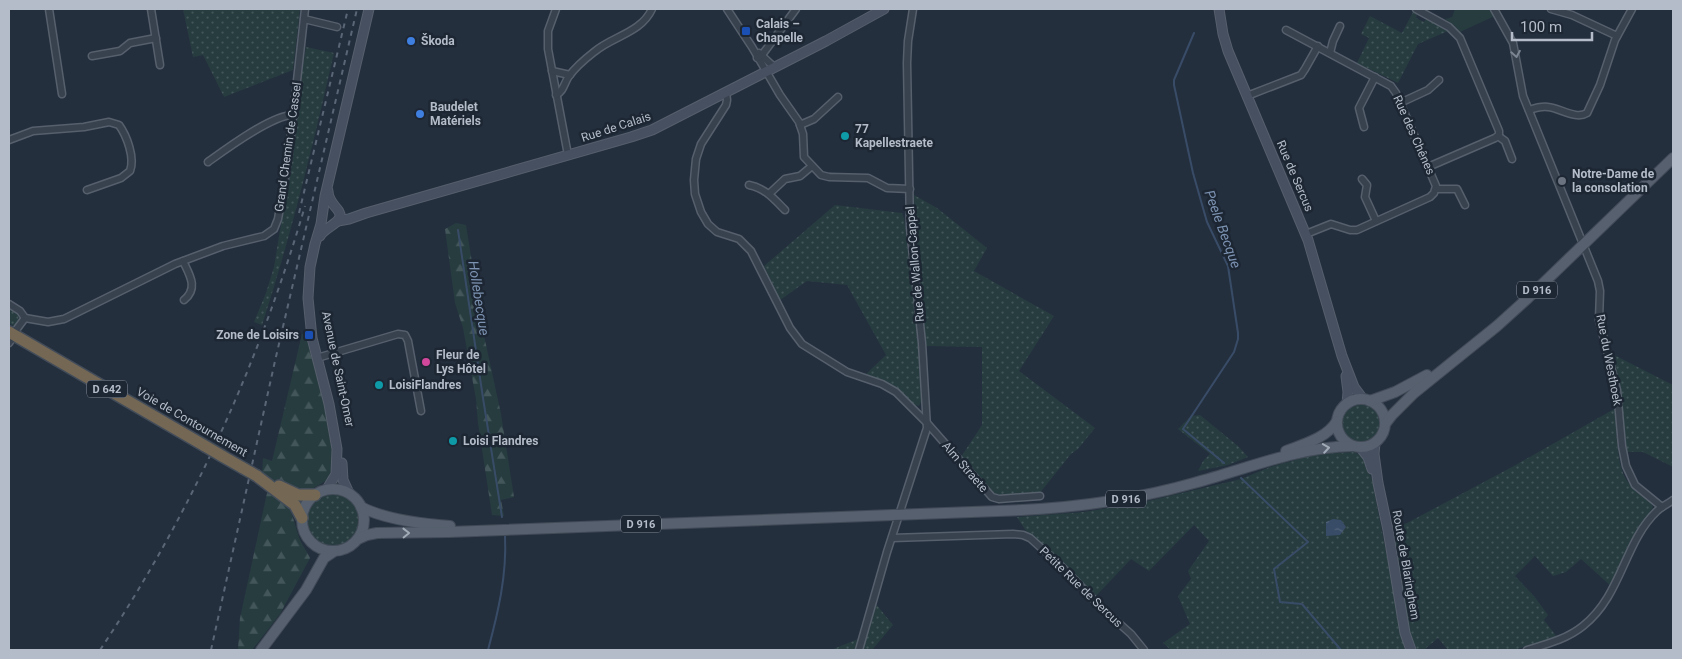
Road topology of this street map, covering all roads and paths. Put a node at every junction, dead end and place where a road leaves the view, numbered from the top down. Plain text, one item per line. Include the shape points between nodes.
1 (49, 9) edge
2 (151, 9) edge
3 (305, 9) edge
4 (369, 9) edge
5 (556, 9) edge
6 (652, 9) edge
7 (727, 9) edge
8 (796, 9) edge
9 (884, 9) edge
10 (913, 9) edge
11 (1219, 9) edge
12 (1416, 9) edge
13 (1496, 9) edge
14 (1551, 9) edge
15 (1632, 9) edge
16 (304, 19) junction
17 (1340, 26) dead end
18 (337, 27) dead end
19 (1286, 30) dead end
20 (1618, 36) junction
21 (156, 38) junction
22 (1318, 46) junction
23 (1330, 53) junction
24 (92, 56) dead end
25 (759, 56) junction
26 (160, 65) dead end
27 (770, 69) junction
28 (552, 71) junction
29 (570, 75) junction
30 (1375, 77) junction
31 (1439, 80) dead end
32 (726, 92) junction
33 (62, 94) dead end
34 (556, 95) junction
35 (1247, 96) junction
36 (838, 97) dead end
37 (1400, 103) junction
38 (1529, 110) junction
39 (294, 115) junction
40 (800, 125) junction
41 (1364, 127) dead end
42 (1498, 136) junction
43 (9, 140) edge
44 (568, 155) junction
45 (1673, 158) edge
46 (1512, 159) dead end
47 (208, 162) dead end
48 (812, 166) junction
49 (1428, 167) junction
50 (1362, 179) dead end
51 (749, 184) dead end
52 (328, 188) junction
53 (910, 189) junction
54 (1436, 189) junction
55 (87, 190) dead end
56 (770, 194) junction
57 (1465, 205) dead end
58 (785, 210) dead end
59 (323, 214) junction
60 (336, 216) junction
61 (1376, 221) junction
62 (1306, 234) junction
63 (1584, 244) junction
64 (183, 261) junction
65 (184, 300) dead end
66 (9, 304) edge
67 (25, 318) junction
68 (11, 336) edge
69 (1459, 355) junction
70 (1342, 356) junction
71 (319, 357) junction
72 (1366, 400) junction
73 (1347, 404) junction
74 (421, 411) dead end
75 (1337, 421) junction
76 (927, 423) junction
77 (1385, 424) junction
78 (1375, 443) junction
79 (1356, 446) junction
80 (1265, 461) junction
81 (257, 476) junction
82 (1378, 483) junction
83 (327, 490) junction
84 (349, 493) junction
85 (315, 495) junction
86 (1040, 496) dead end
87 (1673, 500) edge
88 (362, 507) junction
89 (1662, 507) junction
90 (899, 515) junction
91 (302, 518) junction
92 (486, 529) junction
93 (892, 538) junction
94 (358, 539) junction
95 (310, 541) junction
96 (333, 552) junction
97 (294, 604) junction
98 (262, 650) edge
99 (859, 650) edge
100 (1144, 650) edge
101 (1411, 650) edge
102 (1527, 650) edge

1 - 33 street
2 - 21 street
3 - 16 street, Grand Chemin de Cassel
4 - 52 street, Avenue de Saint-Omer
5 - 28 street via 547,40
6 - 29 street via 641,25 601,46
7 - 25 street
8 - 25 street
9 - 27 street, Rue de Calais
10 - 53 street, Rue de Wallon-Cappel via 907,63
11 - 35 street, Rue de Sercus via 1226,45
12 - 42 street via 1449,26 1460,38 1497,126
13 -> 38 street, Rue du Westhoek via 1513,43 1520,84
14 - 20 street
15 - 20 street
16 - 18 street
16 - 39 street, Grand Chemin de Cassel
17 - 23 street
19 - 22 street, Rue des Chênes
20 - 38 street via 1586,114 1579,116 1547,106
21 - 24 street via 130,43 120,51
21 - 26 street
22 - 23 street, Rue des Chênes
22 - 35 street via 1301,75
23 - 30 street, Rue des Chênes
25 - 27 street
27 - 32 street, Rue de Calais
27 - 40 street
28 - 29 street
28 - 34 street
29 - 34 street
30 - 37 street, Rue des Chênes via 1391,86
30 - 41 street via 1359,108
31 - 37 street via 1428,90
32 - 44 street, Rue de Calais via 652,130
32 - 76 street via 726,105 701,144 696,159 695,189 705,220 715,231 739,240 751,251 790,328 802,344 843,370 889,388
34 - 44 street
35 - 62 street, Rue de Sercus
36 - 40 street via 814,119
37 - 49 street, Rue des Chênes
38 - 63 street, Rue du Westhoek
39 - 47 street via 257,130
39 - 64 street, Grand Chemin de Cassel via 288,166 274,229 264,236 222,246
40 - 48 street via 804,155
42 - 46 street via 1505,141
42 - 49 street
43 - 55 street via 33,131 106,122 119,125 132,160 130,171 125,177
44 - 60 street, Rue de Calais via 350,220
45 - 63 main road, D 916
48 - 53 street via 826,177 868,178 887,188
48 - 56 street via 800,176 785,179
49 - 54 street, Rue des Chênes
50 - 61 street via 1366,185 1365,197
51 - 56 street
52 - 59 street, Avenue de Saint-Omer
52 - 60 street via 328,199
53 - 76 street, Rue de Wallon-Cappel via 910,233
54 - 57 street via 1457,189
54 - 61 street, Rue des Chênes via 1430,197
56 - 58 street
59 - 60 street, Rue de Calais via 328,207
59 - 60 street via 326,223
59 - 71 street, Avenue de Saint-Omer via 308,290 310,322
60 - 71 street, Avenue de Saint-Omer via 319,238 313,275
61 - 62 street, Rue des Chênes via 1354,230 1331,224
62 - 70 street, Rue de Sercus
63 - 69 main road, D 916 via 1516,309
63 - 89 street, Rue du Westhoek via 1599,284 1599,320 1616,390 1626,466 1635,485
64 - 65 street via 193,286
64 - 67 street, Grand Chemin de Cassel via 64,319 48,322
66 - 67 street
67 - 68 street
68 - 81 highway, Voie de Contournement / D 642, bridge
69 - 72 main road, D 916 via 1405,387 1382,398
69 - 77 main road, D 916 via 1408,398
70 - 72 street, Rue de Sercus via 1354,387
70 - 73 street, Rue de Sercus
71 - 74 street via 398,334 405,335
71 - 83 street, Avenue de Saint-Omer via 337,449 336,474
71 - 84 street, Avenue de Saint-Omer via 335,408 343,480
72 - 73 main road
72 - 77 main road via 1381,410
73 - 75 main road
75 - 79 main road via 1342,437
75 - 80 main road, D 916 via 1323,435
76 - 86 street, Alm Straete via 992,496
76 - 90 street, Rue de Wallon-Cappel
77 - 78 main road via 1381,437
78 - 79 main road
78 - 82 street, Route de Blaringhem
80 -> 79 main road, D 916 via 1322,449
79 - 82 street, Route de Blaringhem via 1369,460
80 - 90 main road, D 916 via 1185,486 1099,503 1031,510
81 - 85 highway, Voie de Contournement via 296,494
81 - 91 highway, Voie de Contournement via 295,505
82 - 101 street, Route de Blaringhem via 1405,633
83 - 84 main road
83 - 85 main road
84 - 88 main road
85 - 91 main road via 306,505
87 - 89 street
88 - 92 main road, D 916 via 413,521
88 - 94 main road via 364,525
89 - 102 street via 1642,530 1616,584 1594,616 1570,635
90 - 92 main road, D 916
90 - 93 street, Rue de Wallon-Cappel
91 - 95 main road via 304,532
94 -> 92 main road, D 916 via 374,533
93 - 99 street, Rue de Wallon-Cappel
93 - 100 street, Petite Rue de Sercus via 1027,536
94 - 96 main road via 347,548
95 - 96 main road
95 - 97 main road via 314,564
96 - 97 main road via 324,558
97 - 98 main road

